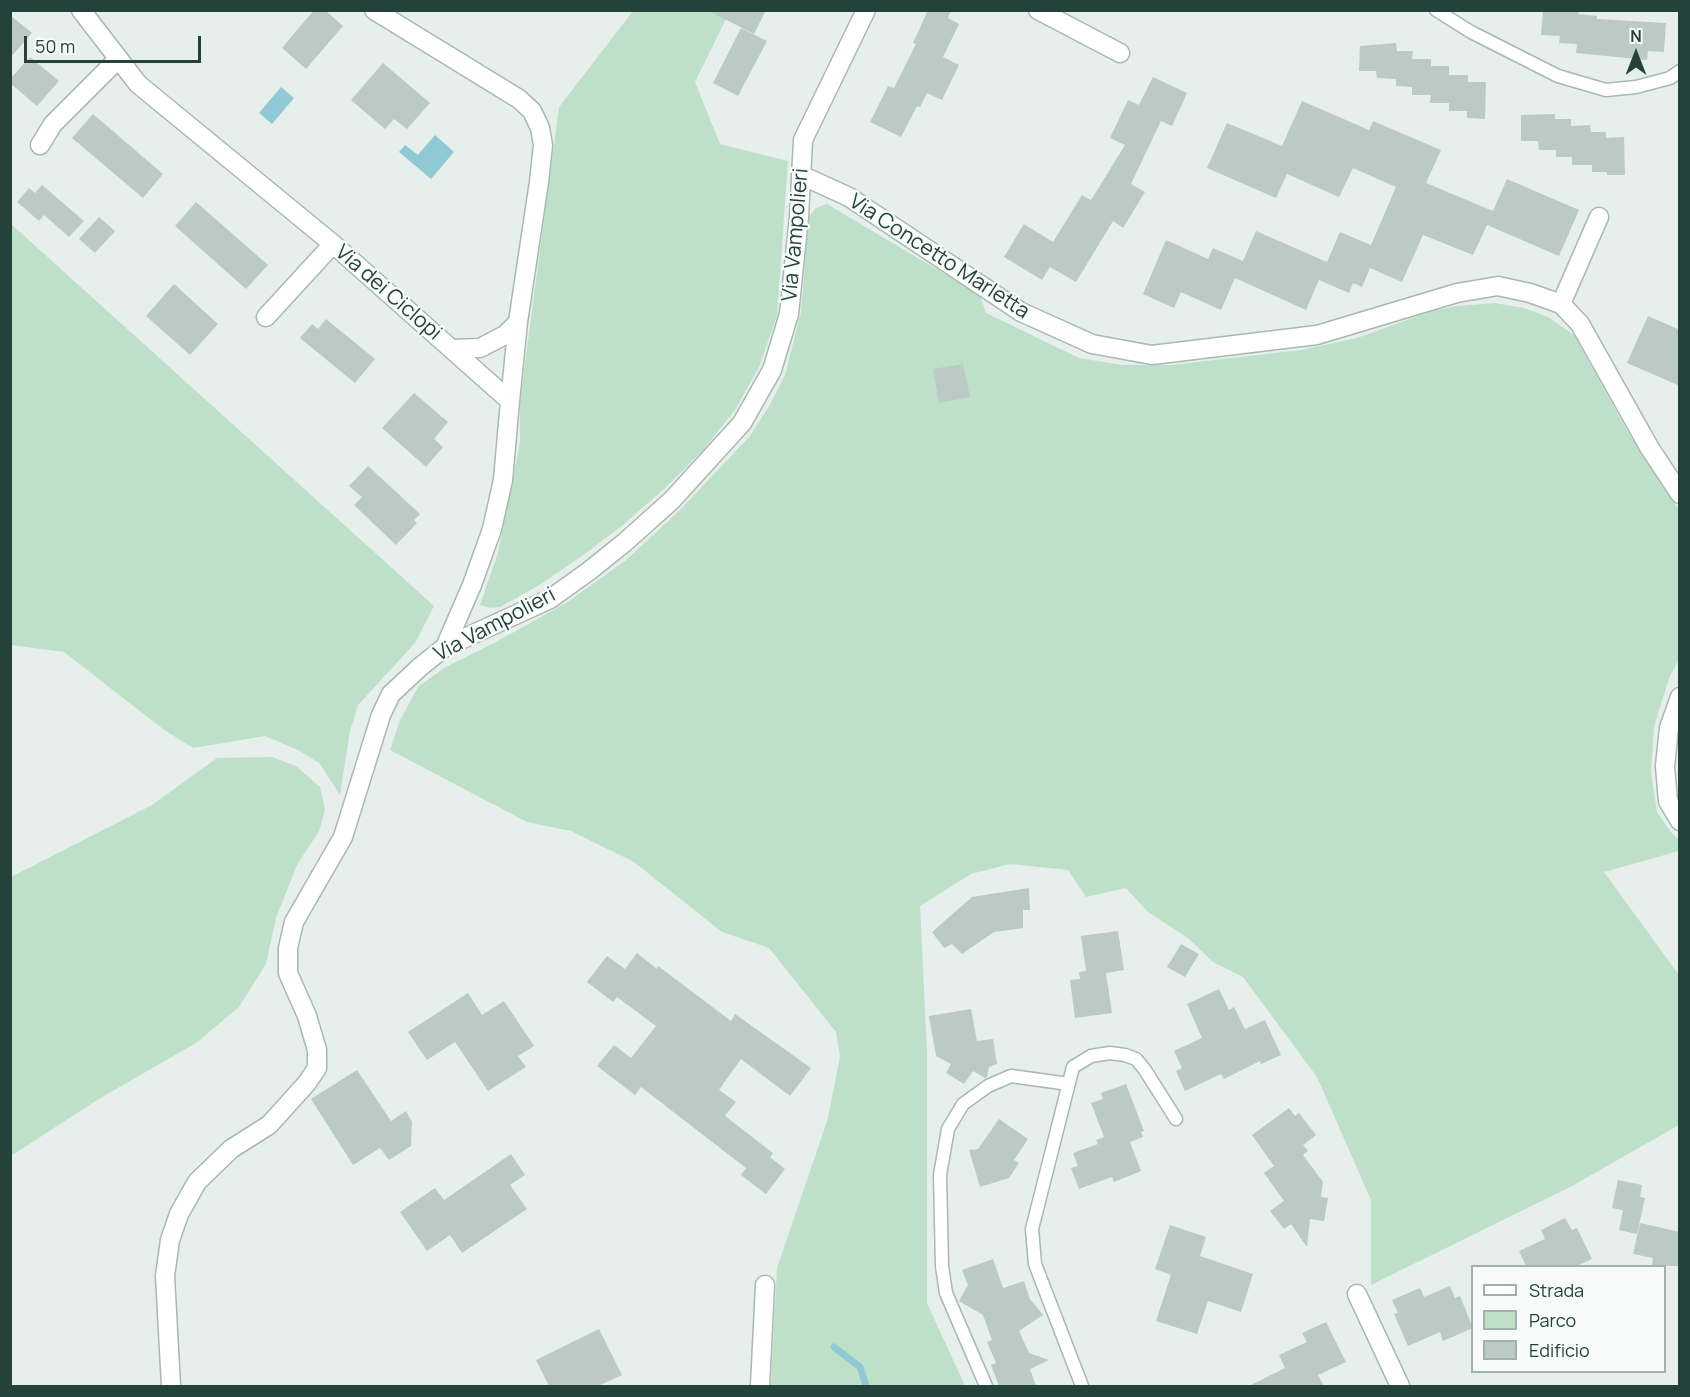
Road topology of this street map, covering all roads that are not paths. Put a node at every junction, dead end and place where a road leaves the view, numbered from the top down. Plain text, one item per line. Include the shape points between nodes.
1 (81, 10) edge
2 (374, 10) edge
3 (866, 10) edge
4 (1038, 10) edge
5 (1436, 10) edge
6 (1120, 53) dead end
7 (118, 59) junction
8 (1680, 71) edge
9 (40, 145) dead end
10 (801, 176) junction
11 (1599, 217) dead end
12 (333, 244) junction
13 (1561, 304) junction
14 (266, 317) dead end
15 (518, 322) junction
16 (452, 350) junction
17 (510, 401) junction
18 (1680, 494) edge
19 (446, 647) junction
20 (1680, 697) edge
21 (1680, 821) edge
22 (1069, 1084) junction
23 (1176, 1119) dead end
24 (765, 1285) dead end
25 (1357, 1294) dead end
26 (171, 1386) edge
27 (760, 1386) edge
28 (986, 1386) edge
29 (1082, 1386) edge
30 (1400, 1386) edge

1 - 7 street, Via dei Ciclopi
2 - 15 street via 519,99 532,111 540,128 543,145
3 - 10 street, Via Vampolieri via 803,140
4 - 6 street
5 - 8 lane via 1558,75 1606,90 1636,87 1670,78
7 - 9 street via 53,124
7 - 12 street, Via dei Ciclopi via 138,84
10 - 13 street, Via Concetto Marletta via 849,197 1021,312 1092,344 1152,355 1317,335 1457,293 1498,286
10 - 19 street, Via Vampolieri via 789,314 772,370 742,423 672,500 589,571 550,599
11 - 13 street
12 - 14 street
12 - 16 street, Via dei Ciclopi
13 - 18 street, Via Concetto Marletta via 1580,324
15 - 16 street via 505,335 480,348
15 - 17 street
16 - 17 street, Via dei Ciclopi
17 - 19 street via 503,480 492,529
19 - 26 street, Via Vampolieri via 391,694 342,837 294,922 288,974 307,1016 317,1050 317,1068 269,1125 231,1149 197,1182 179,1214 170,1240 165,1276
20 - 21 street via 1669,728 1665,766 1668,801
22 - 23 lane via 1073,1067 1091,1056 1125,1055 1136,1059 1145,1070
22 - 28 lane via 1011,1076 963,1104 948,1129 940,1174 942,1266 946,1293
22 - 29 lane via 1032,1229 1035,1264
24 - 27 street
25 - 30 street

